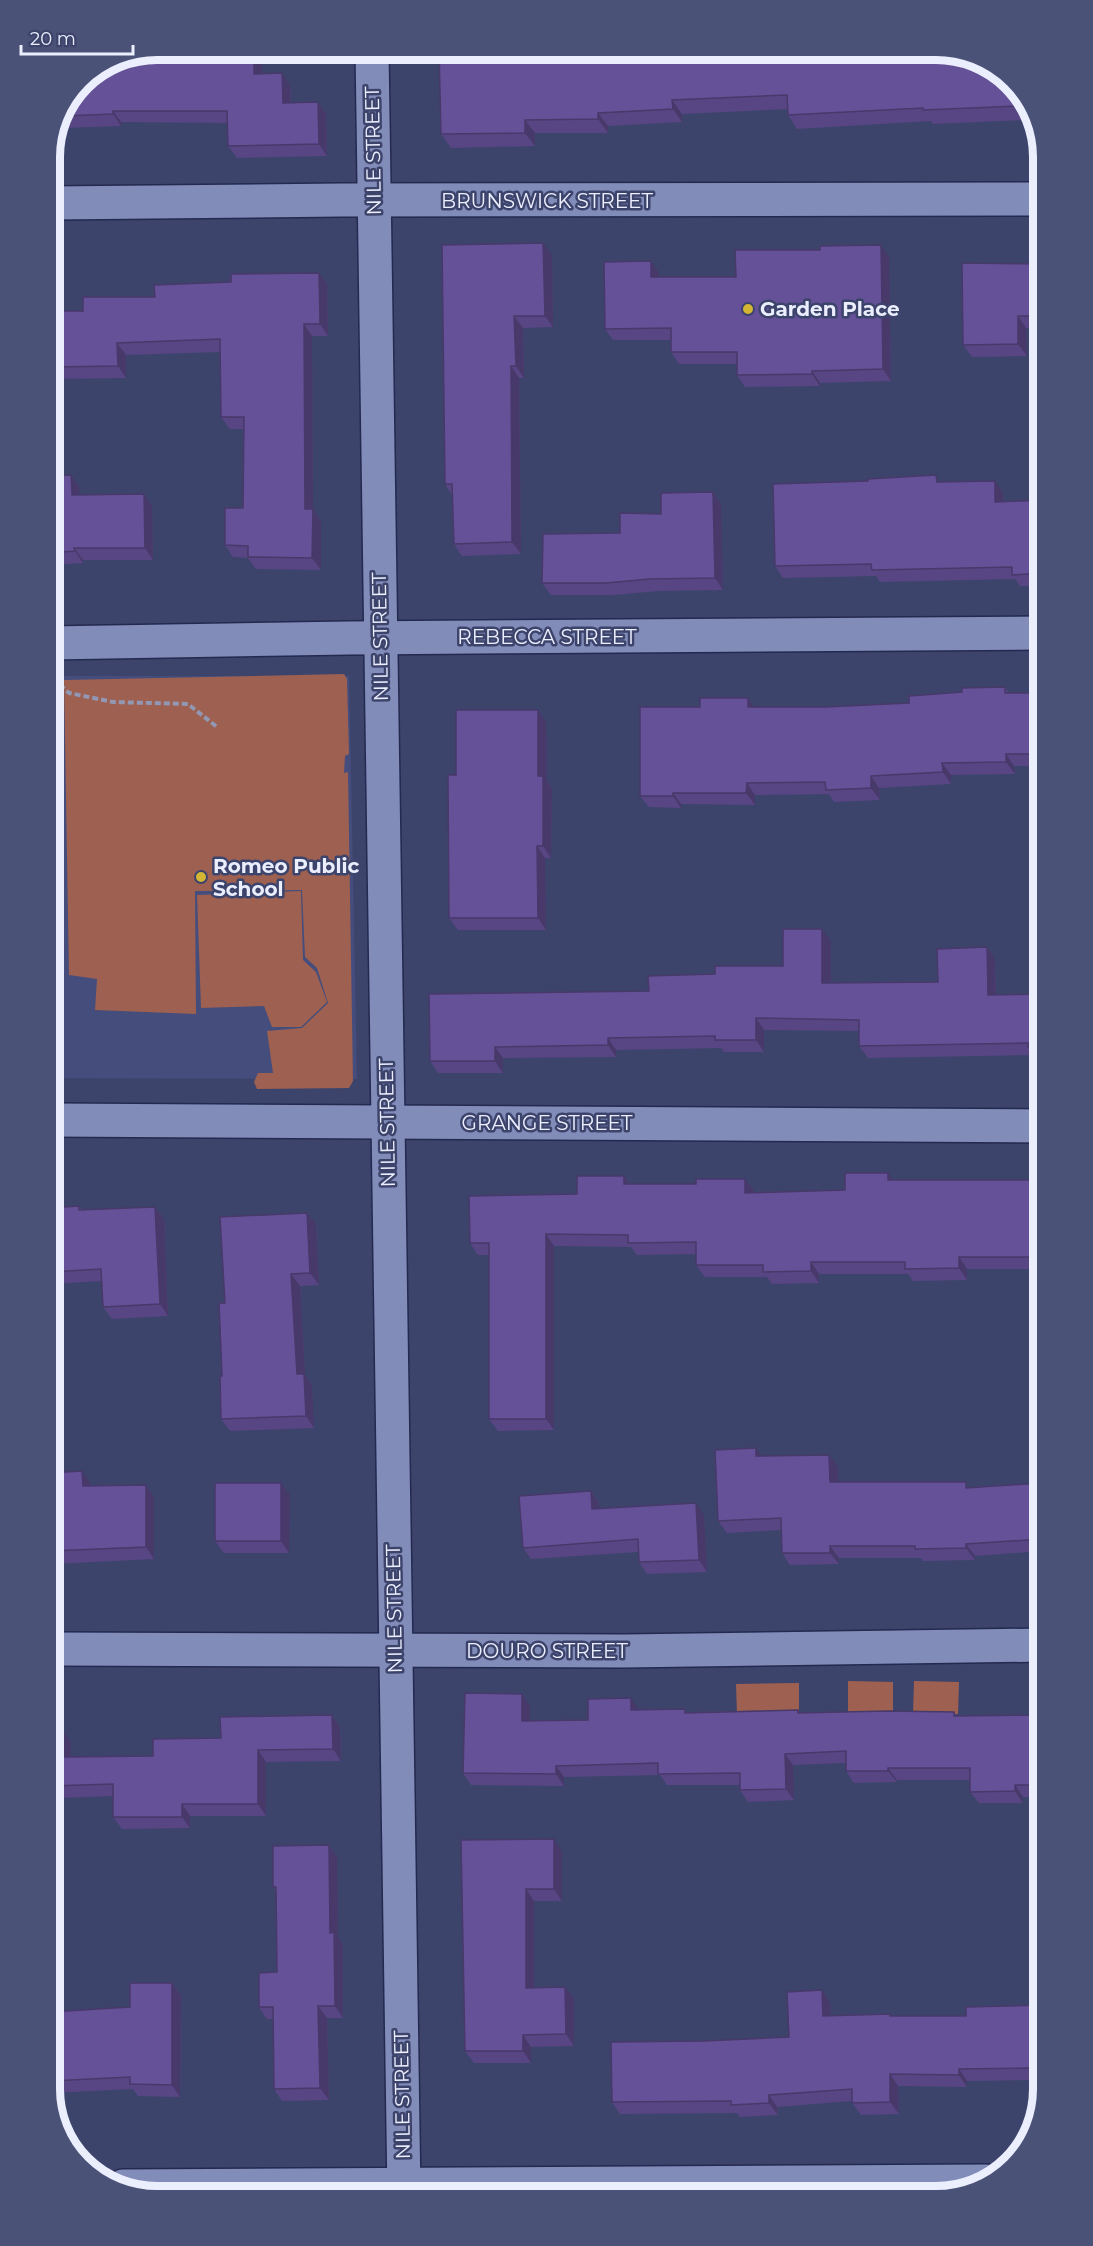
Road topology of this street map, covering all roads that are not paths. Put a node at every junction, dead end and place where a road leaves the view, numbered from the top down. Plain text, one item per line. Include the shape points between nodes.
1 (372, 60) edge
2 (1033, 200) edge
3 (374, 201) junction
4 (60, 203) edge
5 (1033, 633) edge
6 (380, 639) junction
7 (60, 643) edge
8 (60, 1120) edge
9 (387, 1121) junction
10 (1033, 1126) edge
11 (1033, 1645) edge
12 (60, 1649) edge
13 (395, 1651) junction
14 (965, 2181) edge
15 (404, 2186) edge
16 (531, 2186) edge

1 - 3 street, NILE STREET
2 - 3 street, BRUNSWICK STREET
3 - 4 street, BRUNSWICK STREET
3 - 6 street, NILE STREET
5 - 6 street, REBECCA STREET
6 - 7 street, REBECCA STREET
6 - 9 street, NILE STREET
8 - 9 street, GRANGE STREET
9 - 10 street, GRANGE STREET
9 - 13 street, NILE STREET
11 - 13 street, DOURO STREET
12 - 13 street, DOURO STREET
13 - 15 street, NILE STREET
14 - 16 street

